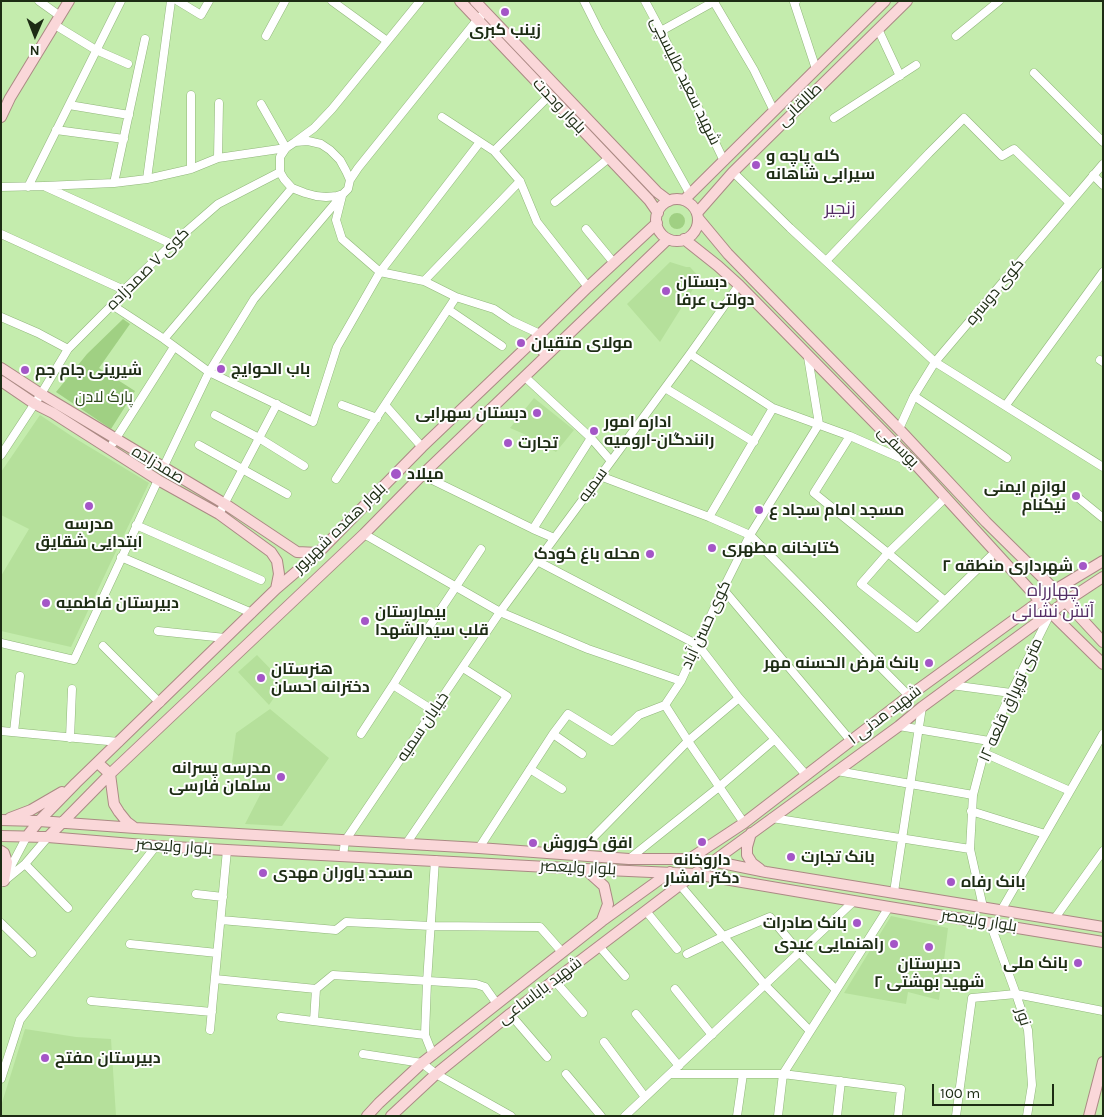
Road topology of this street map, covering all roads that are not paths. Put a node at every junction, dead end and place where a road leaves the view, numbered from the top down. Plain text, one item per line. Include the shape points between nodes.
1 (39, 1) edge
2 (69, 1) edge
3 (121, 1) edge
4 (171, 1) edge
5 (178, 1) edge
6 (209, 1) edge
7 (285, 1) edge
8 (332, 1) edge
9 (420, 1) edge
10 (460, 1) edge
11 (475, 1) edge
12 (584, 1) edge
13 (645, 1) edge
14 (796, 1) edge
15 (885, 1) edge
16 (907, 1) edge
17 (999, 1) edge
18 (714, 2) edge
19 (486, 13) junction
20 (477, 20) junction
21 (58, 21) junction
22 (878, 29) junction
23 (661, 31) junction
24 (266, 36) dead end
25 (956, 36) dead end
26 (145, 40) dead end
27 (387, 41) junction
28 (96, 50) junction
29 (128, 64) dead end
30 (916, 65) dead end
31 (816, 69) junction
32 (1034, 73) dead end
33 (900, 76) junction
34 (558, 88) junction
35 (191, 95) dead end
36 (6, 96) edge
37 (549, 96) junction
38 (219, 103) dead end
39 (261, 104) dead end
40 (69, 105) junction
41 (774, 111) junction
42 (129, 115) junction
43 (1, 117) edge
44 (442, 117) dead end
45 (834, 118) dead end
46 (56, 130) junction
47 (124, 139) junction
48 (296, 142) junction
49 (480, 142) junction
50 (1103, 142) edge
51 (286, 148) junction
52 (494, 151) junction
53 (218, 158) junction
54 (608, 158) junction
55 (724, 161) junction
56 (1103, 164) edge
57 (191, 169) junction
58 (280, 172) junction
59 (733, 172) junction
60 (1094, 175) junction
61 (147, 179) junction
62 (350, 180) junction
63 (520, 181) junction
64 (114, 183) junction
65 (1103, 185) edge
66 (44, 186) junction
67 (1, 187) edge
68 (28, 187) junction
69 (292, 188) junction
70 (343, 194) junction
71 (687, 197) junction
72 (669, 201) junction
73 (555, 202) dead end
74 (1070, 203) junction
75 (697, 215) junction
76 (657, 218) junction
77 (586, 229) dead end
78 (1, 234) edge
79 (668, 239) junction
80 (684, 239) junction
81 (172, 244) junction
82 (728, 254) junction
83 (826, 261) junction
84 (614, 263) junction
85 (718, 266) junction
86 (380, 272) junction
87 (1103, 272) edge
88 (424, 281) junction
89 (739, 286) junction
90 (588, 287) junction
91 (124, 290) junction
92 (456, 297) junction
93 (112, 305) junction
94 (449, 310) junction
95 (1, 317) edge
96 (537, 338) junction
97 (164, 339) junction
98 (174, 346) junction
99 (502, 346) dead end
100 (68, 349) junction
101 (690, 354) junction
102 (547, 355) junction
103 (808, 357) junction
104 (935, 362) junction
105 (1, 368) edge
106 (209, 372) junction
107 (524, 377) junction
108 (1, 381) edge
109 (665, 388) junction
110 (41, 394) junction
111 (914, 396) junction
112 (34, 404) junction
113 (277, 404) junction
114 (342, 405) dead end
115 (386, 405) junction
116 (1006, 406) junction
117 (773, 408) junction
118 (215, 415) dead end
119 (377, 418) junction
120 (820, 424) junction
121 (899, 429) junction
122 (850, 436) junction
123 (115, 438) junction
124 (259, 438) junction
125 (591, 438) junction
126 (754, 442) junction
127 (199, 445) dead end
128 (422, 447) junction
129 (109, 449) junction
130 (2, 453) edge
131 (1007, 458) dead end
132 (612, 461) junction
133 (916, 465) junction
134 (304, 466) dead end
135 (1103, 467) edge
136 (163, 468) junction
137 (243, 468) junction
138 (422, 475) junction
139 (600, 476) junction
140 (336, 479) dead end
141 (158, 480) junction
142 (287, 494) dead end
143 (1076, 496) dead end
144 (946, 497) junction
145 (224, 504) junction
146 (219, 514) junction
147 (709, 516) junction
148 (1103, 518) edge
149 (986, 522) junction
150 (136, 525) junction
151 (533, 529) junction
152 (976, 530) junction
153 (364, 534) junction
154 (750, 535) junction
155 (554, 538) junction
156 (481, 549) dead end
157 (995, 552) junction
158 (318, 553) junction
159 (888, 554) junction
160 (121, 557) junction
161 (538, 561) junction
162 (1103, 561) edge
163 (1103, 577) edge
164 (261, 580) dead end
165 (457, 587) junction
166 (276, 589) junction
167 (722, 589) junction
168 (1055, 590) junction
169 (944, 600) junction
170 (1040, 601) junction
171 (1065, 602) junction
172 (252, 612) junction
173 (500, 612) junction
174 (1051, 613) junction
175 (158, 632) dead end
176 (225, 638) junction
177 (1103, 642) edge
178 (1, 643) edge
179 (104, 646) dead end
180 (698, 646) junction
181 (1103, 664) edge
182 (463, 668) junction
183 (20, 676) dead end
184 (681, 682) junction
185 (393, 685) junction
186 (951, 685) junction
187 (72, 689) dead end
188 (1011, 693) junction
189 (909, 696) junction
190 (738, 698) junction
191 (160, 703) junction
192 (665, 704) junction
193 (922, 706) junction
194 (434, 711) junction
195 (889, 712) junction
196 (899, 726) junction
197 (919, 730) junction
198 (1, 731) edge
199 (14, 732) junction
200 (361, 734) dead end
201 (553, 734) junction
202 (1103, 734) edge
203 (70, 738) junction
204 (775, 739) junction
205 (688, 741) junction
206 (850, 741) junction
207 (989, 741) junction
208 (119, 742) junction
209 (984, 753) junction
210 (582, 754) dead end
211 (98, 763) junction
212 (530, 769) junction
213 (837, 771) junction
214 (110, 774) junction
215 (806, 775) junction
216 (76, 783) junction
217 (911, 784) junction
218 (719, 787) junction
219 (562, 789) dead end
220 (1070, 790) junction
221 (973, 795) junction
222 (971, 811) junction
223 (772, 818) junction
224 (2, 820) edge
225 (39, 821) junction
226 (62, 823) junction
227 (744, 823) junction
228 (135, 828) junction
229 (751, 833) junction
230 (1045, 834) junction
231 (1, 836) edge
232 (27, 836) junction
233 (48, 837) junction
234 (902, 838) junction
235 (345, 841) junction
236 (406, 844) junction
237 (156, 846) junction
238 (479, 848) junction
239 (970, 849) junction
240 (228, 850) junction
241 (1, 851) edge
242 (1103, 851) edge
243 (576, 855) junction
244 (343, 856) junction
245 (629, 859) junction
246 (688, 859) junction
247 (435, 860) junction
248 (712, 861) junction
249 (25, 864) junction
250 (585, 869) junction
251 (766, 872) junction
252 (669, 873) junction
253 (695, 874) junction
254 (3, 882) edge
255 (680, 885) junction
256 (894, 892) junction
257 (196, 894) dead end
258 (223, 897) junction
259 (854, 901) junction
260 (889, 907) junction
261 (983, 907) junction
262 (68, 908) dead end
263 (1002, 910) junction
264 (646, 911) junction
265 (1055, 918) junction
266 (221, 920) junction
267 (602, 921) junction
268 (1, 923) edge
269 (990, 923) junction
270 (431, 926) junction
271 (1103, 927) edge
272 (724, 936) junction
273 (1103, 942) edge
274 (130, 944) dead end
275 (599, 946) junction
276 (677, 949) dead end
277 (562, 952) junction
278 (800, 952) junction
279 (218, 953) junction
280 (32, 954) dead end
281 (688, 954) dead end
282 (625, 976) dead end
283 (215, 979) junction
284 (554, 980) junction
285 (426, 982) junction
286 (765, 985) junction
287 (316, 989) junction
288 (675, 989) dead end
289 (836, 990) junction
290 (1016, 994) junction
291 (91, 1001) dead end
292 (497, 1004) junction
293 (1103, 1011) edge
294 (212, 1012) junction
295 (583, 1012) dead end
296 (510, 1014) junction
297 (636, 1014) dead end
298 (282, 1017) dead end
299 (314, 1021) junction
300 (210, 1030) dead end
301 (810, 1031) junction
302 (425, 1034) junction
303 (712, 1035) junction
304 (604, 1042) dead end
305 (364, 1054) dead end
306 (433, 1055) junction
307 (547, 1057) dead end
308 (1103, 1062) edge
309 (422, 1063) junction
310 (679, 1066) junction
311 (436, 1074) junction
312 (566, 1074) dead end
313 (670, 1074) junction
314 (743, 1074) junction
315 (783, 1074) junction
316 (1, 1079) edge
317 (841, 1082) junction
318 (1100, 1087) edge
319 (645, 1097) junction
320 (367, 1116) edge
321 (390, 1116) edge
322 (511, 1116) edge
323 (601, 1116) edge
324 (625, 1116) edge
325 (737, 1116) edge
326 (778, 1116) edge
327 (837, 1116) edge
328 (898, 1116) edge
329 (956, 1116) edge
330 (1027, 1116) edge
331 (1089, 1116) edge

1 - 21 street
2 - 21 main road
3 - 28 street
4 - 61 street
5 - 6 street via 202,15
7 - 24 street
8 - 27 street
9 - 27 street
10 - 20 main road, بلوار وحدت
11 - 19 main road, بلوار وحدت
12 - 71 street
13 - 23 street, شهید سعید طلیسچی
14 - 31 street
15 - 31 main road, طالقانی
16 - 22 main road, طالقانی
17 - 25 street
18 - 23 street
18 - 41 street
19 - 20 street
19 - 34 main road, بلوار وحدت
20 - 37 main road, بلوار وحدت
20 - 62 street
21 - 28 street
21 - 36 main road
22 - 33 street
22 - 59 main road, طالقانی
23 - 55 street, شهید سعید طلیسچی
26 - 42 street
27 - 48 street via 314,128
28 - 29 street
28 - 40 street
30 - 33 street
31 - 41 main road, طالقانی
32 - 50 street
33 - 45 street
34 - 37 main road
34 - 72 main road, بلوار وحدت
35 - 57 street
36 - 43 main road
37 - 52 street
37 - 54 main road, بلوار وحدت
38 - 53 street
39 - 51 street
40 - 42 street
40 - 46 street
41 - 55 main road, طالقانی
42 - 47 street
44 - 49 street
46 - 47 street
46 - 68 street
47 - 64 street
48 - 51 street
48 - 62 street via 308,141 330,150 340,160
49 - 52 street
49 - 86 street
51 - 53 street
51 - 58 street via 280,157
52 - 63 street
53 - 57 street
54 - 73 street
54 - 76 main road, بلوار وحدت via 649,200
55 - 71 main road, طالقانی
56 - 60 street, کوی دوسره
57 - 61 street
58 - 69 street
58 - 81 street, کوی ۷ صمدزاده via 218,204
59 - 75 main road, طالقانی
59 - 83 street
60 - 65 street
60 - 74 street, کوی دوسره
61 - 64 street
62 - 70 street
63 - 88 street
63 - 90 street via 537,222
64 - 66 street
66 - 68 street
66 - 81 street
67 - 68 street
69 - 70 street via 316,196
69 - 97 street
70 - 86 street via 336,220 342,239
70 - 106 street via 254,299
71 - 72 main road
71 - 75 main road
72 - 76 main road via 662,206
74 - 83 street via 1014,149 1002,156 964,118
74 - 104 street, کوی دوسره
75 - 80 main road via 696,229
75 - 82 main road, یوسفی
76 - 79 main road via 659,229
76 - 84 main road, بلوار هفده شهریور
77 - 84 street
78 - 91 street
79 - 80 main road
79 - 102 main road, بلوار هفده شهریور
80 - 85 main road, یوسفی
81 - 91 street, کوی ۷ صمدزاده
82 - 85 main road
82 - 121 main road, یوسفی
83 - 104 street
84 - 90 main road, بلوار هفده شهریور
85 - 89 main road, یوسفی
86 - 88 street
86 - 113 street via 337,347 313,422
87 - 116 street
88 - 92 street
89 - 101 street, سمیه
89 - 103 main road, یوسفی
90 - 96 main road, بلوار هفده شهریور
91 - 93 street, کوی ۷ صمدزاده
92 - 94 street
92 - 96 street via 494,309
93 - 97 street
93 - 100 street, کوی ۷ صمدزاده
94 - 99 street
94 - 115 street
95 - 100 street
96 - 102 main road
96 - 128 main road, بلوار هفده شهریور
97 - 98 street
98 - 106 street
98 - 123 street
100 - 110 street, کوی ۷ صمدزاده
101 - 109 street, سمیه
101 - 117 street
102 - 107 main road, بلوار هفده شهریور
103 - 120 street
103 - 133 main road, یوسفی
104 - 111 street, کوی دوسره
104 - 116 street
105 - 110 main road, صمدزاده
106 - 113 street
106 - 136 street
107 - 125 street
107 - 138 main road, بلوار هفده شهریور
108 - 112 main road, صمدزاده
109 - 126 street
109 - 132 street, سمیه
110 - 112 street, کوی ۷ صمدزاده
110 - 123 main road, صمدزاده
111 - 121 street, کوی دوسره
111 - 131 street
112 - 129 main road, صمدزاده
112 - 130 street, کوی ۷ صمدزاده
113 - 124 street
114 - 119 street
115 - 119 street
115 - 128 street
116 - 135 street
117 - 120 street
117 - 126 street
118 - 124 street
119 - 140 street
120 - 122 street
120 - 154 street, کوی حسن آباد
121 - 149 main road, یوسفی
122 - 133 street
122 - 159 street via 814,493
123 - 129 street
123 - 136 main road, صمدزاده
124 - 134 street
124 - 137 street
125 - 132 street
125 - 151 street
126 - 147 street
127 - 137 street
128 - 158 main road, بلوار هفده شهریور
129 - 141 main road, صمدزاده
132 - 139 street, سمیه
133 - 144 main road, یوسفی
136 - 141 main road
136 - 145 main road, صمدزاده
137 - 142 street
137 - 145 street
138 - 151 street
138 - 153 main road, بلوار هفده شهریور
139 - 147 street
139 - 155 street, سمیه
141 - 146 main road, صمدزاده
141 - 150 street
143 - 148 street
144 - 152 main road, یوسفی
144 - 159 street
145 - 146 street
145 - 158 main road, صمدزاده via 298,552
146 - 166 main road, صمدزاده via 271,552 279,574
147 - 154 street
149 - 152 main road
149 - 168 main road, یوسفی
150 - 160 street
150 - 164 street
151 - 155 street
152 - 157 main road, یوسفی
153 - 165 street
153 - 214 main road, بلوار هفده شهریور
154 - 167 street, کوی حسن آباد
154 - 189 street
155 - 161 street, سمیه
156 - 165 street
157 - 169 street
157 - 170 main road, یوسفی
158 - 166 main road, بلوار هفده شهریور
159 - 169 street
159 - 169 street via 861,584 917,628
160 - 172 street
160 - 178 street via 74,660
161 - 173 street, سمیه
161 - 180 street
162 - 168 main road, شهید مدنی ۱
163 - 171 main road, شهید مدنی ۱
165 - 173 street
165 - 185 street
166 - 172 main road, بلوار هفده شهریور
167 - 180 street, کوی حسن آباد
167 - 206 street
168 - 170 main road, شهید مدنی ۱
168 - 171 main road, یوسفی
170 - 174 main road, یوسفی
170 - 189 main road, شهید مدنی ۱
171 - 174 main road, شهید مدنی ۱
171 - 177 main road, یوسفی
172 - 176 main road, بلوار هفده شهریور
173 - 182 street, خیابان سمیه
173 - 184 street via 588,649
174 - 181 main road, یوسفی
174 - 186 main road, شهید مدنی ۱
174 - 188 street, ۱۲ متری توپراق قلعه
175 - 176 street
176 - 191 main road, بلوار هفده شهریور
179 - 191 street
180 - 184 street, کوی حسن آباد
180 - 190 street
182 - 194 street, خیابان سمیه
182 - 236 street via 507,696
183 - 199 street
184 - 192 street, کوی حسن آباد
185 - 194 street
185 - 200 street
186 - 188 street
186 - 193 main road, شهید مدنی ۱
187 - 203 street
188 - 207 street, ۱۲ متری توپراق قلعه
189 - 195 main road, شهید مدنی ۱
190 - 204 street
190 - 205 street
191 - 208 main road, بلوار هفده شهریور
192 - 201 street via 639,715 612,740 568,714
192 - 205 street
193 - 196 main road, شهید مدنی ۱
193 - 197 street
194 - 235 street, خیابان سمیه
195 - 196 main road
195 - 206 main road, شهید مدنی ۱
196 - 197 street
196 - 213 main road, شهید مدنی ۱
197 - 207 street
197 - 217 street
198 - 199 street
199 - 203 street
201 - 210 street
201 - 212 street
202 - 220 street
203 - 208 street
204 - 215 street
204 - 218 street
205 - 218 street
205 - 243 street
206 - 215 main road, شهید مدنی ۱
207 - 209 street, ۱۲ متری توپراق قلعه
208 - 211 main road, بلوار هفده شهریور
209 - 220 street
209 - 221 street, ۱۲ متری توپراق قلعه
211 - 214 main road
211 - 216 main road, بلوار هفده شهریور
212 - 219 street
212 - 238 street
213 - 217 street
213 - 223 main road, شهید مدنی ۱
214 - 226 main road, بلوار هفده شهریور
214 - 228 main road via 114,804
215 - 227 main road, شهید مدنی ۱
216 - 224 main road via 31,810
216 - 225 main road, بلوار هفده شهریور
217 - 221 street
217 - 234 street
218 - 227 street
218 - 245 street
220 - 230 street
221 - 222 street, ۱۲ متری توپراق قلعه
222 - 230 street
222 - 239 street, ۱۲ متری توپراق قلعه
223 - 229 main road, شهید مدنی ۱
223 - 234 street
224 - 225 main road, بلوار ولیعصر
225 - 226 main road, بلوار ولیعصر
225 - 232 main road, بلوار هفده شهریور
226 - 228 main road, بلوار ولیعصر
226 - 233 main road, بلوار هفده شهریور
227 - 246 main road, شهید مدنی ۱
228 - 235 main road, بلوار ولیعصر
229 - 248 main road, شهید مدنی ۱
229 - 251 main road via 747,856
230 - 263 street
231 - 232 main road, بلوار ولیعصر
232 - 233 main road, بلوار ولیعصر
232 - 254 street
233 - 237 main road, بلوار ولیعصر
233 - 249 street
234 - 239 street
234 - 256 street
235 - 236 main road, بلوار ولیعصر
235 - 244 street
236 - 238 main road, بلوار ولیعصر
237 - 240 main road, بلوار ولیعصر
237 - 316 street via 20,1020
238 - 243 main road, بلوار ولیعصر
239 - 261 street, ۱۲ متری توپراق قلعه
240 - 244 main road, بلوار ولیعصر
240 - 258 street
241 - 254 main road via 7,862
242 - 265 street
243 - 245 main road, بلوار ولیعصر
244 - 247 main road, بلوار ولیعصر
245 - 246 main road, بلوار ولیعصر
246 - 248 main road, بلوار ولیعصر
246 - 252 main road, شهید مدنی ۱
247 - 250 main road, بلوار ولیعصر
247 - 270 street
248 - 251 main road, بلوار ولیعصر
248 - 253 main road, شهید مدنی ۱
249 - 254 street
249 - 262 street
250 - 252 main road, بلوار ولیعصر
250 - 267 main road via 604,886 608,904
251 - 256 main road, بلوار ولیعصر
252 - 253 main road, بلوار ولیعصر
252 - 267 main road, شهید باباساعی
253 - 255 main road, شهید باباساعی
253 - 259 main road, بلوار ولیعصر
255 - 264 main road, شهید باباساعی
255 - 272 street
256 - 261 main road, بلوار ولیعصر
257 - 258 street
258 - 266 street
259 - 260 main road, بلوار ولیعصر
259 - 278 street
260 - 269 main road, بلوار ولیعصر
260 - 289 street
261 - 263 main road, بلوار ولیعصر
261 - 269 main road
263 - 265 main road, بلوار ولیعصر
264 - 275 main road, شهید باباساعی
264 - 276 street
265 - 271 main road, بلوار ولیعصر
266 - 270 street via 336,930 346,922
266 - 279 street
267 - 277 main road, شهید باباساعی
268 - 280 street
269 - 273 main road, بلوار ولیعصر
269 - 290 street, نور
270 - 277 street via 540,927
270 - 285 street
272 - 278 street via 770,917
272 - 281 street
272 - 286 street
274 - 279 street
275 - 282 street
275 - 284 main road, شهید باباساعی
277 - 292 main road, شهید باباساعی
278 - 286 street
278 - 289 street
279 - 283 street
283 - 287 street
283 - 294 street
284 - 295 street
284 - 296 main road, شهید باباساعی
285 - 287 street via 333,975
285 - 292 street via 476,984 485,988
285 - 302 street
286 - 301 street
286 - 303 street
287 - 299 street
288 - 303 street
289 - 301 street
290 - 293 street
290 - 329 street via 972,998
290 - 330 street, نور via 1028,1030 1032,1085
291 - 294 street
292 - 306 main road, شهید باباساعی
294 - 300 street
296 - 307 street
296 - 311 main road, شهید باباساعی
297 - 310 street
298 - 299 street
299 - 302 street
301 - 315 street
302 - 306 street
303 - 310 street
304 - 319 street
305 - 309 street
306 - 309 main road, شهید باباساعی
308 - 318 main road
309 - 311 street
309 - 320 main road, شهید باباساعی
310 - 313 street
311 - 321 main road, شهید باباساعی
311 - 322 street
312 - 323 street
313 - 314 street
313 - 319 street
314 - 315 street
314 - 325 street
315 - 317 street
315 - 326 street
317 - 327 street
317 - 328 street via 901,1089
318 - 331 main road
319 - 324 street

